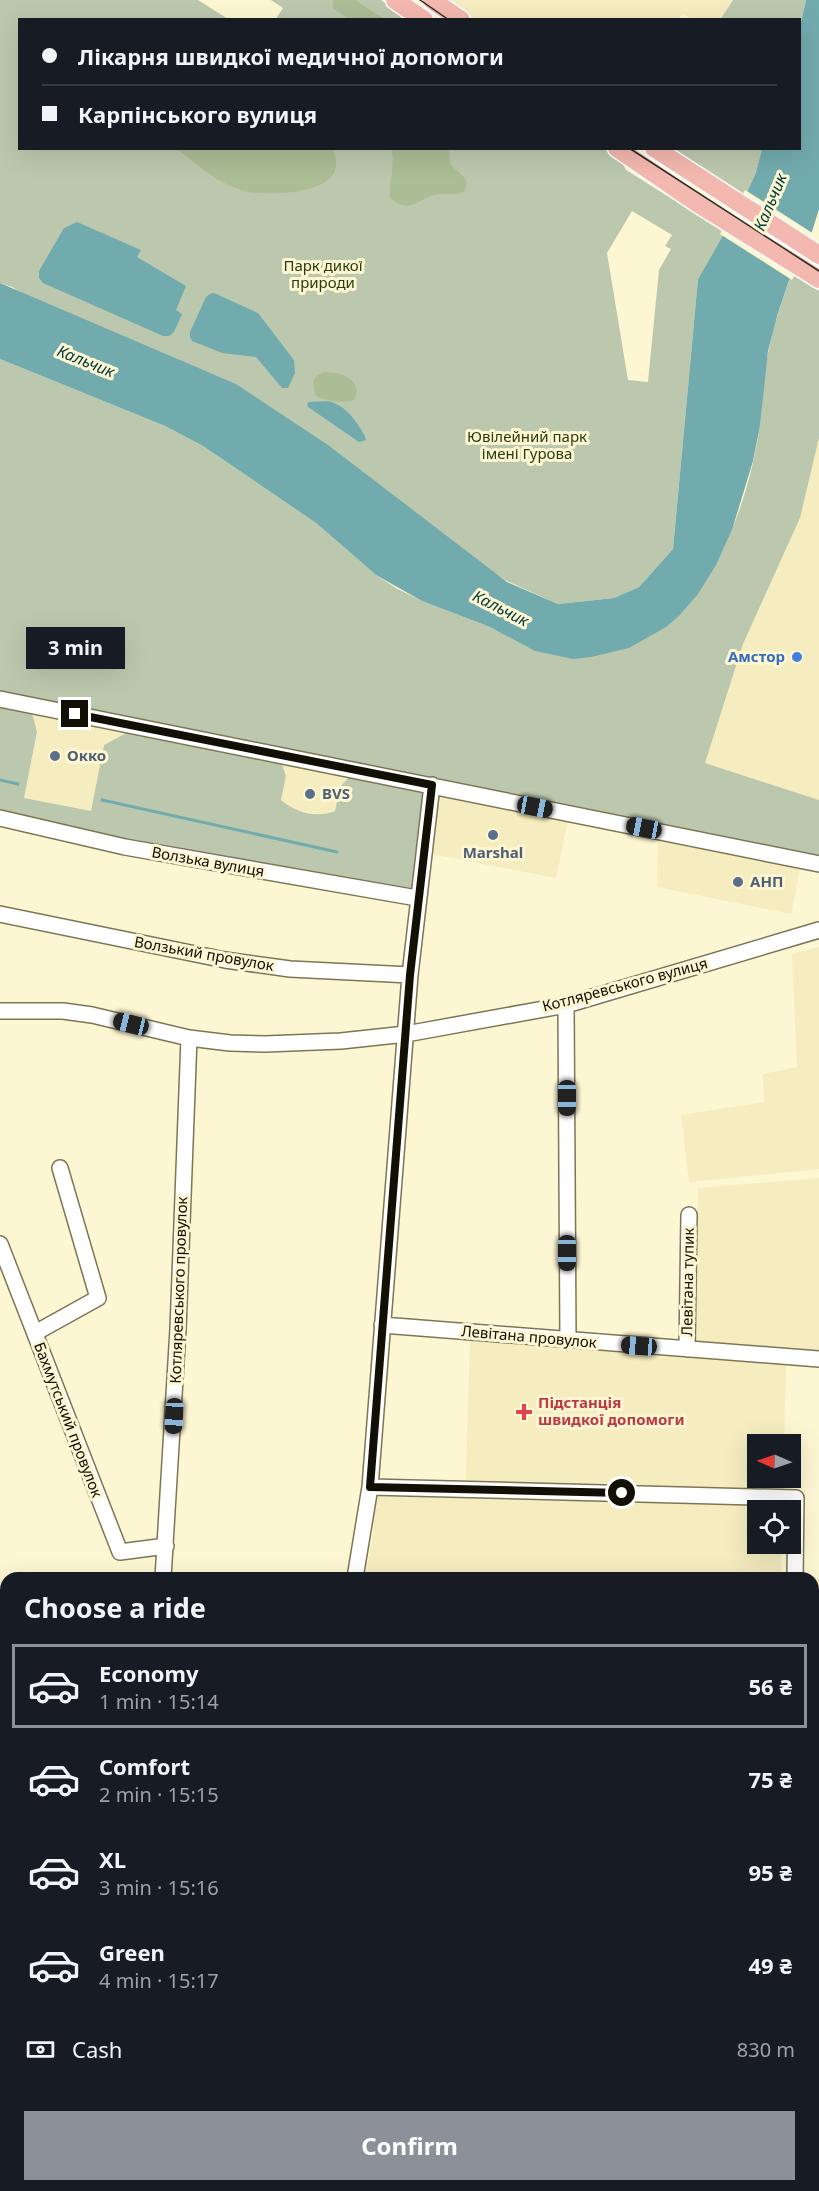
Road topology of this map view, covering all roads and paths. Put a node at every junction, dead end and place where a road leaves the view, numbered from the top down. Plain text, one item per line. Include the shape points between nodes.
1 (395, 0) edge
2 (432, 0) edge
3 (421, 18) edge
4 (458, 18) edge
5 (620, 150) edge
6 (657, 150) edge
7 (819, 255) edge
8 (819, 279) edge
9 (0, 699) edge
10 (432, 785) junction
11 (0, 818) edge
12 (819, 864) edge
13 (417, 898) junction
14 (0, 914) edge
15 (819, 930) edge
16 (410, 975) junction
17 (566, 1005) junction
18 (0, 1011) edge
19 (406, 1034) junction
20 (189, 1038) junction
21 (60, 1168) dead end
22 (689, 1215) dead end
23 (0, 1244) edge
24 (382, 1325) junction
25 (34, 1333) junction
26 (568, 1340) junction
27 (687, 1349) junction
28 (819, 1359) edge
29 (370, 1487) junction
30 (166, 1546) junction
31 (164, 1572) edge
32 (356, 1572) edge
33 (795, 1572) edge

1 - 3 main road
2 - 4 main road
5 - 8 main road
6 - 7 main road
9 - 10 street
10 - 12 street
10 - 13 street
11 - 13 street, Волзька вулиця via 124,847
13 - 16 street
14 - 16 street, Волзький провулок via 225,960 290,969
15 - 17 street, Котляревського вулиця
16 - 19 street
17 - 19 street, Котляревського вулиця
17 - 26 street
18 - 20 street, Котляревського вулиця via 92,1015
19 - 20 street, Котляревського вулиця via 265,1044
19 - 24 street
20 - 30 street, Котляревського провулок
21 - 25 street via 98,1298
22 - 27 street, Левітана тупик
23 - 25 street, Бахмутський провулок
24 - 26 street, Левітана провулок
24 - 29 street
25 - 30 street, Бахмутський провулок via 120,1552
26 - 27 street, Левітана провулок
27 - 28 street, Левітана провулок
29 - 32 street
29 - 33 street via 796,1498
30 - 31 street, Котляревського провулок

